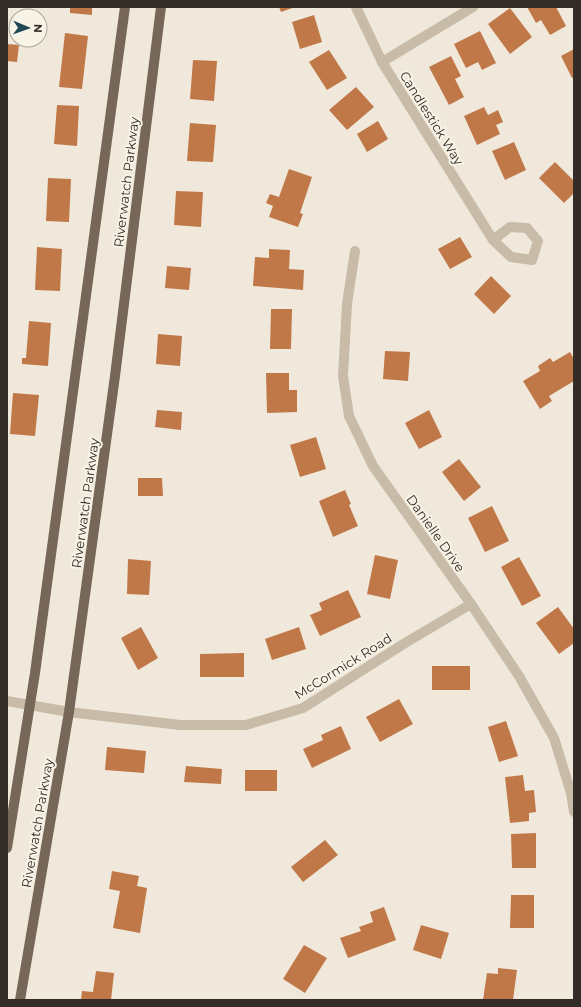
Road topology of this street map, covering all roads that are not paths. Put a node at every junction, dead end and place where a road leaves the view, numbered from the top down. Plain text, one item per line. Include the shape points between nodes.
1 (125, 7) edge
2 (162, 7) edge
3 (356, 7) edge
4 (473, 7) edge
5 (382, 62) junction
6 (493, 240) dead end
7 (355, 251) dead end
8 (471, 604) junction
9 (7, 701) edge
10 (30, 705) junction
11 (69, 712) junction
12 (574, 812) edge
13 (7, 848) edge
14 (20, 1000) edge

1 - 10 main road, Riverwatch Parkway
2 - 11 main road, Riverwatch Parkway
3 - 5 street, Candlestick Way
4 - 5 street
5 - 6 street, Candlestick Way
7 - 8 street, Danielle Drive via 346,304 343,361 349,416 374,466
8 - 11 street, McCormick Road via 303,708 246,725 180,725
8 - 12 street, Danielle Drive via 519,676 554,738 571,793
9 - 10 street, McCormick Road
10 - 11 street, McCormick Road
10 - 13 main road, Riverwatch Parkway
11 - 14 main road, Riverwatch Parkway

